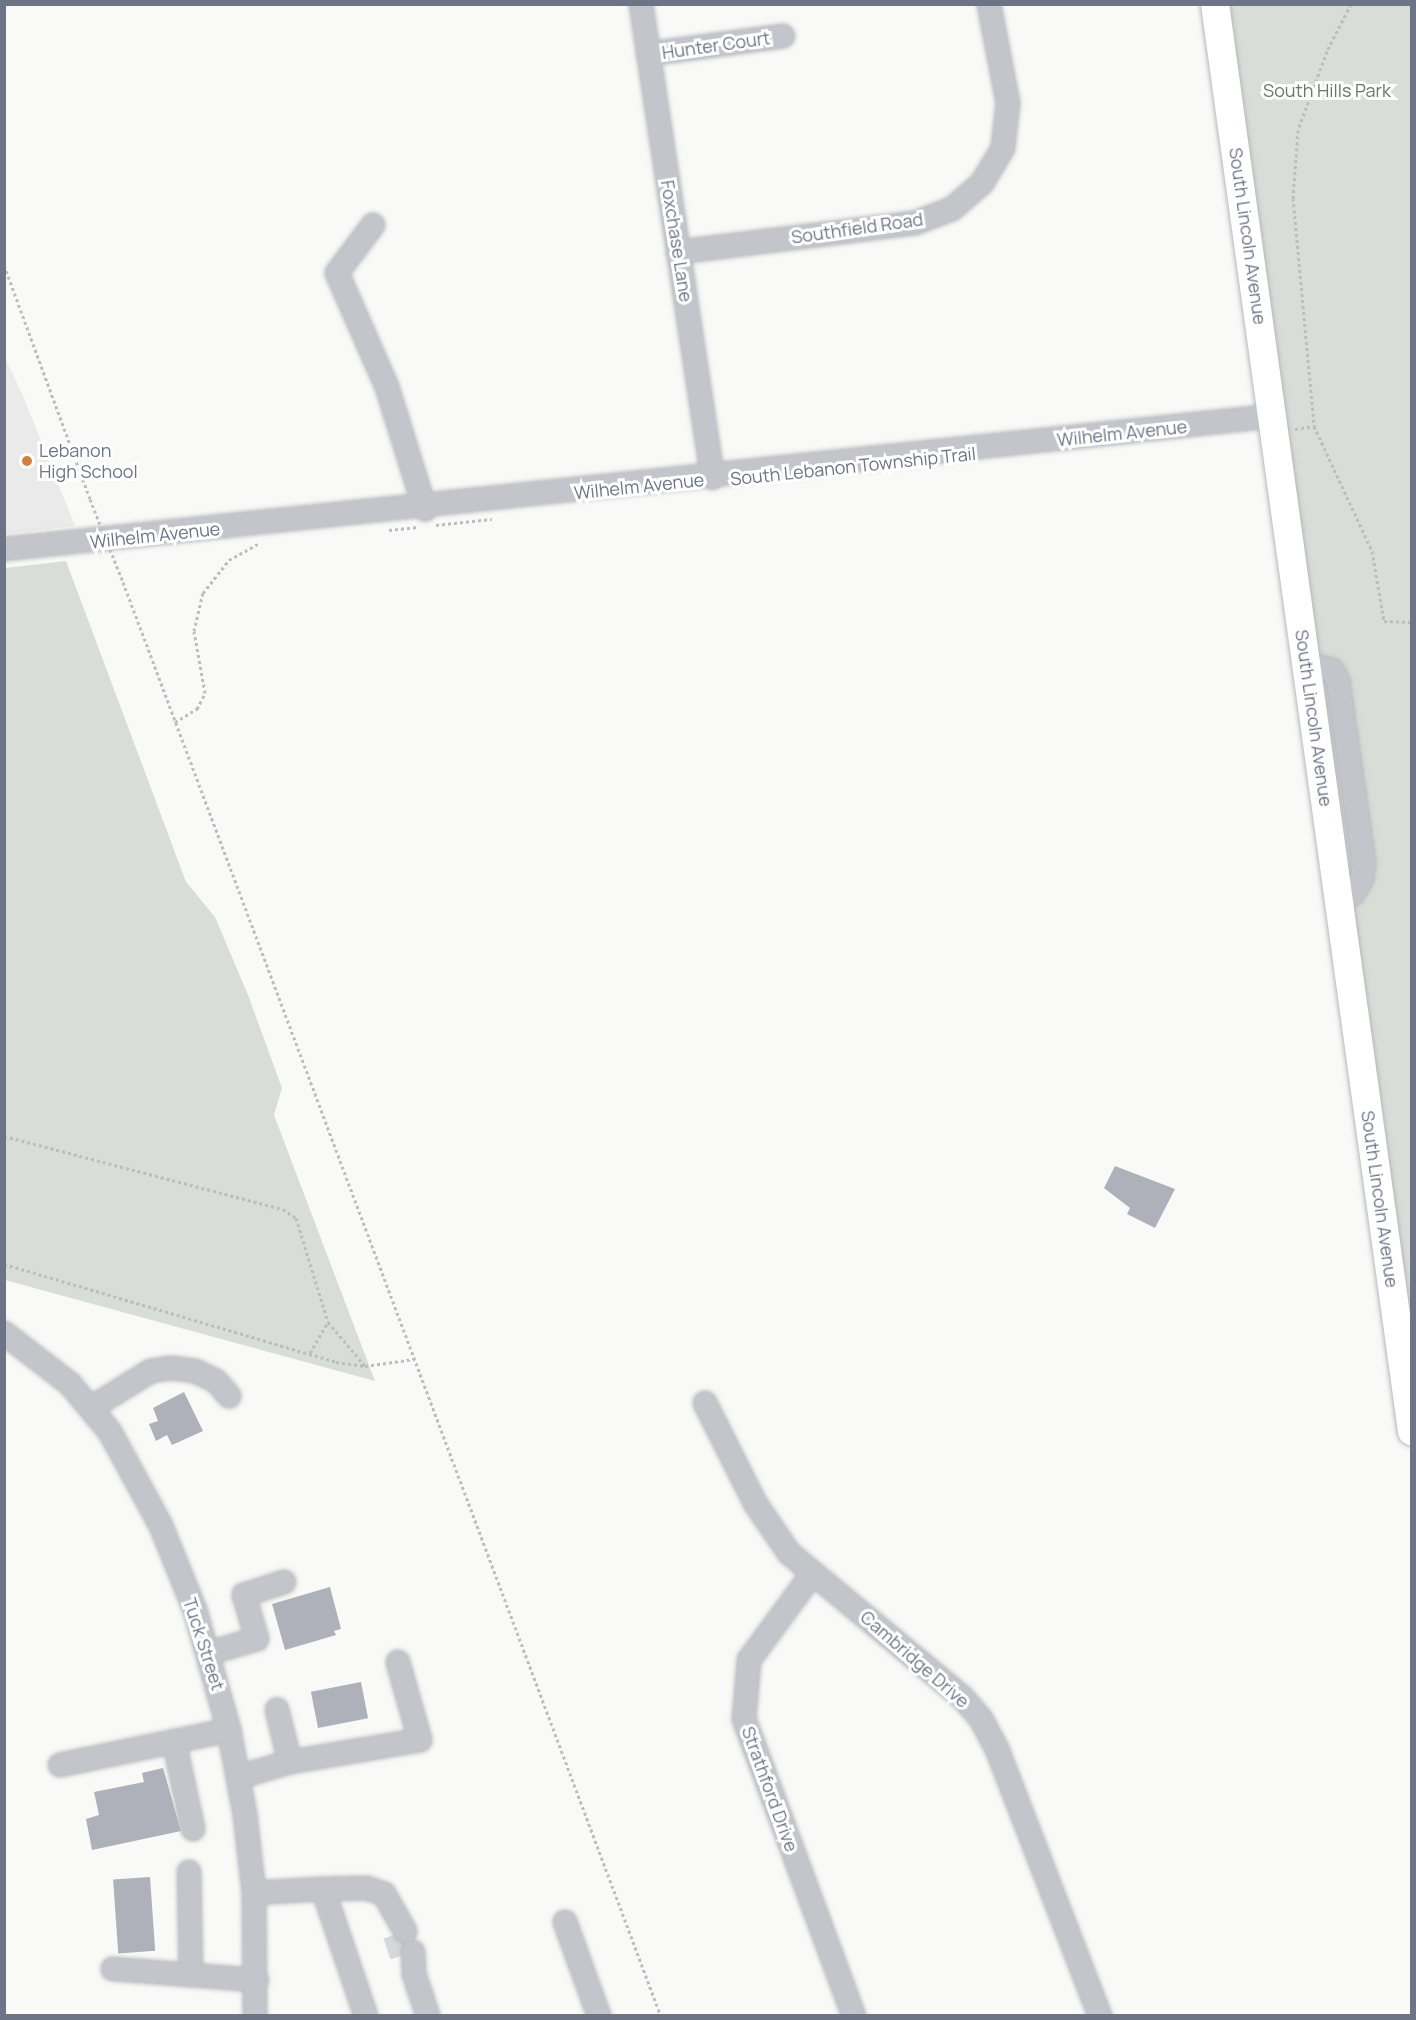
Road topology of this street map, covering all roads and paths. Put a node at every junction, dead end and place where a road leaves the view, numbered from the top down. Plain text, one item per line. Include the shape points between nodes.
1 (640, 4) edge
2 (989, 4) edge
3 (1215, 4) edge
4 (1351, 4) edge
5 (783, 36) dead end
6 (648, 54) junction
7 (373, 225) dead end
8 (678, 252) junction
9 (4, 265) edge
10 (1274, 424) junction
11 (1314, 426) junction
12 (713, 478) junction
13 (425, 509) junction
14 (499, 519) dead end
15 (382, 531) dead end
16 (268, 542) dead end
17 (4, 549) edge
18 (1412, 621) edge
19 (175, 722) junction
20 (4, 1136) edge
21 (4, 1264) edge
22 (328, 1322) junction
23 (4, 1334) edge
24 (310, 1353) junction
25 (415, 1359) junction
26 (365, 1366) junction
27 (229, 1396) dead end
28 (705, 1403) dead end
29 (91, 1408) junction
30 (1412, 1431) edge
31 (813, 1573) junction
32 (284, 1582) dead end
33 (209, 1653) junction
34 (398, 1662) dead end
35 (277, 1710) dead end
36 (229, 1730) junction
37 (174, 1741) junction
38 (290, 1762) junction
39 (60, 1764) dead end
40 (239, 1777) junction
41 (193, 1829) dead end
42 (189, 1872) dead end
43 (323, 1889) junction
44 (254, 1893) junction
45 (565, 1922) dead end
46 (398, 1927) tunnel mouth
47 (410, 1961) tunnel mouth
48 (113, 1969) dead end
49 (191, 1975) junction
50 (256, 1980) junction
51 (255, 2016) edge
52 (366, 2016) edge
53 (428, 2016) edge
54 (599, 2016) edge
55 (661, 2016) edge
56 (854, 2016) edge
57 (1100, 2016) edge

1 - 6 street, Foxchase Lane
2 - 8 street, Southfield Road via 1008,103 1003,148 982,183 952,209 915,223
3 - 10 main road, South Lincoln Avenue
4 - 11 path via 1327,51 1298,130 1293,198
5 - 6 street, Hunter Court
6 - 8 street, Foxchase Lane
7 - 13 street via 337,273 387,387
8 - 12 street, Foxchase Lane
9 - 19 path, bridge
10 - 11 path
10 - 12 street, Wilhelm Avenue
10 - 30 main road, South Lincoln Avenue
11 - 18 path via 1372,551 1384,621
12 - 13 street, Wilhelm Avenue
13 - 17 street, Wilhelm Avenue
14 - 15 path
16 - 19 path via 229,560 203,593 194,631 205,693 197,709
19 - 25 path
20 - 22 path via 283,1209 296,1218
21 - 24 path
22 - 24 path
22 - 26 path
23 - 29 street, Tuck Street via 47,1362
24 - 26 path
25 - 26 path
25 - 55 path
27 - 29 street via 216,1381 195,1371 171,1368 151,1371
28 - 31 street, Cambridge Drive via 770,1527 789,1553
29 - 33 street, Tuck Street via 127,1459 161,1526
31 - 56 street, Strathford Drive via 749,1660 744,1719
31 - 57 street, Cambridge Drive via 962,1697 981,1719 997,1749
32 - 33 street via 244,1595 256,1639
33 - 36 street, Tuck Street
34 - 38 street via 420,1740
35 - 38 street
36 - 37 street
36 - 40 street, Tuck Street
37 - 39 street
37 - 41 street
38 - 40 street
40 - 44 street, Tuck Street
42 - 49 street
43 - 44 street
43 - 46 street via 366,1888 384,1894
43 - 52 street
44 - 50 street, Tuck Street
45 - 54 street
47 - 53 street
48 - 49 street
49 - 50 street
50 - 51 street, Tuck Street

